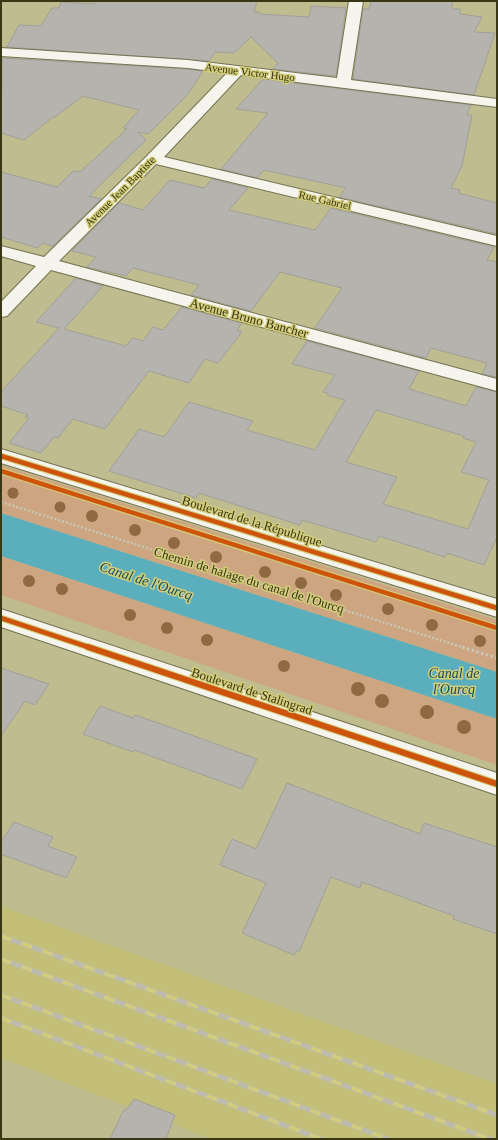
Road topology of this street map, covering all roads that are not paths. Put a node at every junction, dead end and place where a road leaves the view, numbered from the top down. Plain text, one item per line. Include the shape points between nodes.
1 (356, 1) edge
2 (1, 52) edge
3 (238, 70) junction
4 (343, 84) junction
5 (497, 103) edge
6 (153, 159) junction
7 (497, 241) edge
8 (1, 251) edge
9 (47, 264) junction
10 (1, 312) edge
11 (497, 385) edge
12 (1, 456) edge
13 (497, 608) edge
14 (1, 618) edge
15 (497, 784) edge

1 - 4 street
2 - 3 street, Avenue Victor Hugo via 188,64
3 - 4 street, Avenue Victor Hugo
3 - 6 street, Avenue Jean Baptiste
4 - 5 street, Avenue Victor Hugo
6 - 7 street, Rue Gabriel
6 - 9 street, Avenue Jean Baptiste
8 - 9 street, Avenue Bruno Bancher
9 - 10 street, Avenue Jean Baptiste
9 - 11 street, Avenue Bruno Bancher
12 - 13 street, Boulevard de la République
14 - 15 street, Boulevard de Stalingrad

